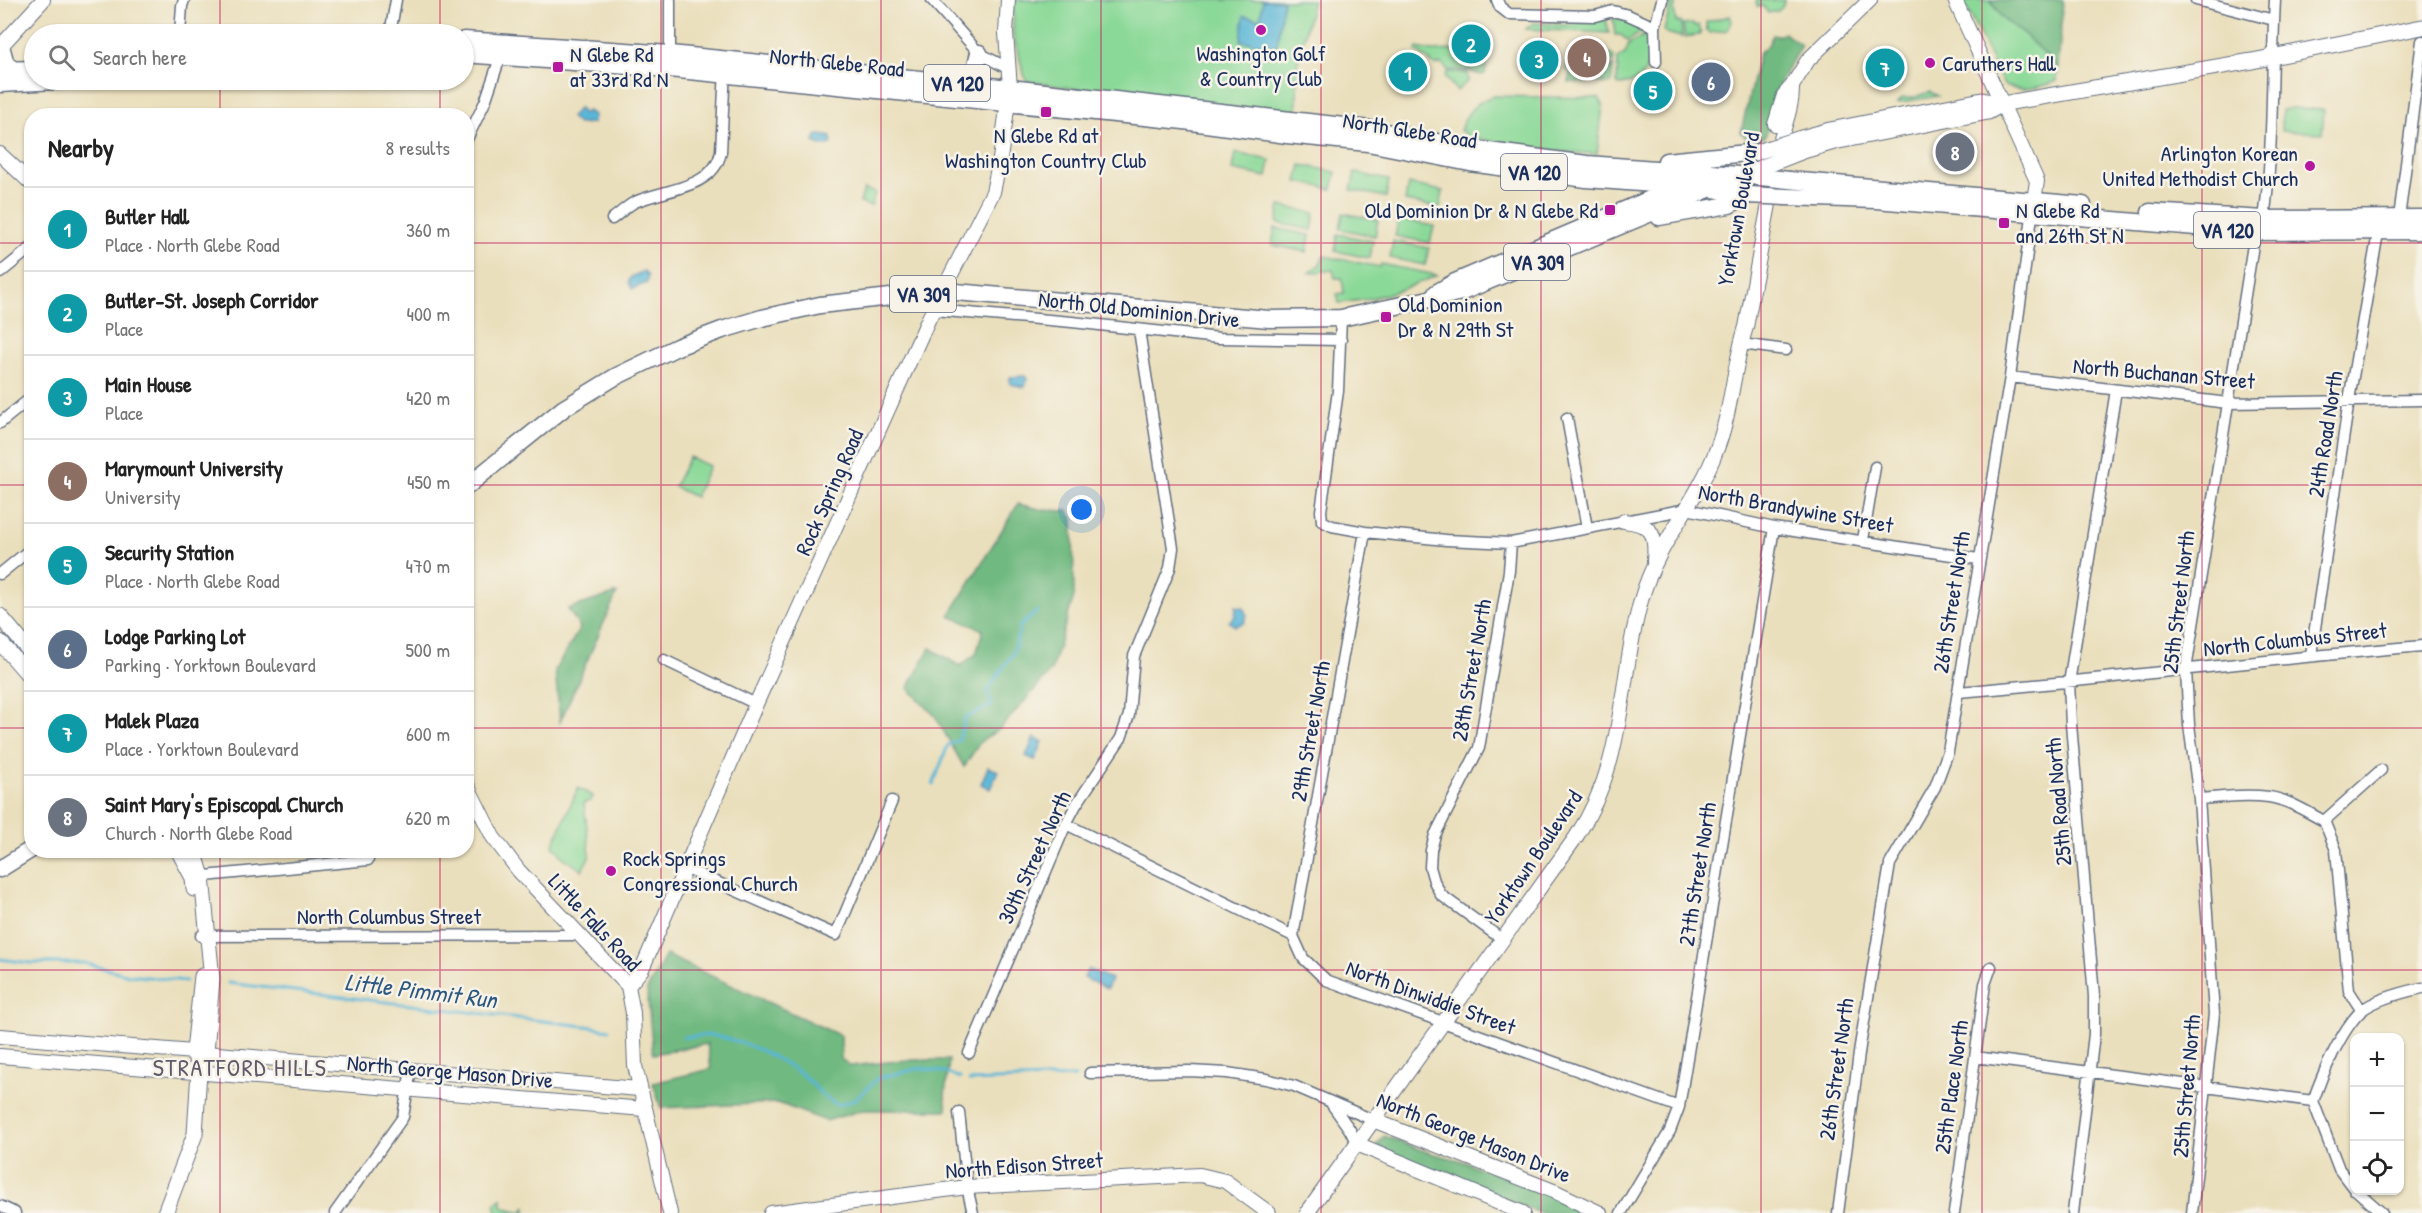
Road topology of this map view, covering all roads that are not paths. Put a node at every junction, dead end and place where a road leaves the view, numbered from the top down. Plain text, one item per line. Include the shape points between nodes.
1 (43, 0) edge
2 (184, 0) edge
3 (396, 0) edge
4 (670, 0) edge
5 (932, 0) edge
6 (1008, 0) edge
7 (1497, 0) edge
8 (1662, 0) edge
9 (1870, 0) edge
10 (1954, 0) edge
11 (2196, 0) edge
12 (2275, 0) edge
13 (2274, 20) junction
14 (181, 24) edge
15 (392, 24) edge
16 (1655, 27) junction
17 (2422, 27) edge
18 (2422, 41) edge
19 (474, 43) edge
20 (0, 47) edge
21 (502, 50) junction
22 (474, 53) edge
23 (979, 53) junction
24 (2273, 57) junction
25 (670, 61) junction
26 (1656, 62) dead end
27 (725, 67) junction
28 (24, 69) edge
29 (1009, 69) junction
30 (7, 70) edge
31 (24, 83) edge
32 (0, 84) edge
33 (968, 84) junction
34 (1009, 95) junction
35 (2002, 104) junction
36 (474, 125) edge
37 (1801, 145) junction
38 (1757, 152) junction
39 (0, 154) edge
40 (1632, 168) junction
41 (1715, 172) junction
42 (1749, 174) junction
43 (24, 176) edge
44 (1682, 186) junction
45 (1708, 188) junction
46 (1749, 195) junction
47 (2033, 207) junction
48 (1643, 216) junction
49 (2399, 218) junction
50 (2422, 218) edge
51 (612, 219) dead end
52 (2260, 225) junction
53 (2380, 225) junction
54 (2422, 231) edge
55 (24, 254) edge
56 (0, 273) edge
57 (944, 291) junction
58 (1427, 298) junction
59 (934, 310) junction
60 (1341, 318) junction
61 (1138, 330) junction
62 (1341, 340) junction
63 (1741, 344) junction
64 (1786, 350) dead end
65 (2010, 377) junction
66 (2116, 390) junction
67 (2349, 400) junction
68 (2422, 400) edge
69 (2228, 403) junction
70 (24, 404) edge
71 (1567, 418) dead end
72 (0, 423) edge
73 (1875, 467) dead end
74 (474, 481) edge
75 (1687, 509) junction
76 (1624, 521) junction
77 (1587, 528) junction
78 (1774, 528) junction
79 (1365, 532) junction
80 (1863, 540) junction
81 (1511, 543) junction
82 (24, 554) edge
83 (1978, 559) junction
84 (1654, 566) junction
85 (0, 574) edge
86 (0, 616) edge
87 (0, 642) edge
88 (24, 644) edge
89 (2422, 645) edge
90 (2311, 656) junction
91 (664, 660) dead end
92 (24, 670) edge
93 (2186, 670) junction
94 (2069, 683) junction
95 (1958, 692) junction
96 (756, 704) junction
97 (2381, 771) dead end
98 (474, 799) edge
99 (2199, 799) junction
100 (892, 801) dead end
101 (2325, 821) junction
102 (1066, 824) junction
103 (24, 854) edge
104 (184, 858) edge
105 (195, 858) edge
106 (368, 860) dead end
107 (0, 869) edge
108 (687, 869) junction
109 (197, 877) junction
110 (579, 935) junction
111 (205, 936) junction
112 (1293, 936) junction
113 (1503, 940) junction
114 (1991, 967) dead end
115 (628, 986) junction
116 (2422, 988) edge
117 (2362, 1011) junction
118 (1444, 1022) junction
119 (0, 1036) edge
120 (200, 1051) junction
121 (969, 1053) dead end
122 (0, 1056) edge
123 (1975, 1057) junction
124 (411, 1069) junction
125 (199, 1071) junction
126 (2089, 1072) junction
127 (1090, 1073) dead end
128 (2207, 1087) junction
129 (408, 1089) junction
130 (639, 1089) junction
131 (2313, 1101) junction
132 (1331, 1102) junction
133 (1678, 1107) junction
134 (644, 1109) junction
135 (960, 1112) dead end
136 (1373, 1120) junction
137 (1357, 1144) junction
138 (2350, 1183) edge
139 (967, 1187) junction
140 (2361, 1195) edge
141 (0, 1206) edge
142 (15, 1213) edge
143 (165, 1213) edge
144 (335, 1213) edge
145 (670, 1213) edge
146 (771, 1213) edge
147 (973, 1213) edge
148 (1269, 1213) edge
149 (1307, 1213) edge
150 (1523, 1213) edge
151 (1600, 1213) edge
152 (1621, 1213) edge
153 (1838, 1213) edge
154 (1954, 1213) edge
155 (2073, 1213) edge
156 (2192, 1213) edge
157 (2382, 1213) edge

1 - 20 street
2 - 14 street
3 - 15 street
4 - 25 street
5 - 23 street
6 - 29 street, Rock Spring Road
7 - 16 street via 1509,15 1595,16 1613,11
8 - 16 street
9 - 63 street, Yorktown Boulevard via 1813,55 1792,86 1793,98 1780,137
10 - 35 street, 26th Street North
11 - 13 street
12 - 13 street, 25th Street North
13 - 24 street, 25th Street North
16 - 26 street
17 - 24 main road, VA 309
18 - 49 street
19 - 21 main road, North Glebe Road / VA 120
20 - 30 main road
21 - 22 main road, North Glebe Road / VA 120
21 - 25 main road, North Glebe Road / VA 120
21 - 36 street
23 - 29 street
23 - 33 main road
24 - 35 main road, VA 309
24 - 52 street, 25th Street North
25 - 27 main road, North Glebe Road / VA 120
27 - 33 main road, North Glebe Road / VA 120
27 - 34 main road, North Glebe Road / VA 120
27 - 51 street via 722,152 712,172 701,180 634,203
28 - 30 main road
29 - 34 street, Rock Spring Road
31 - 32 main road
33 - 34 main road, North Glebe Road / VA 120
34 - 40 main road, North Glebe Road / VA 120 via 1370,129 1473,149
34 - 44 main road, North Glebe Road / VA 120 via 1368,143 1470,163 1586,179
34 - 57 street, Rock Spring Road via 993,192
35 - 37 main road, VA 309 via 1982,100 1830,130
35 - 47 street, 26th Street North via 2037,181
37 - 38 main road, VA 309, bridge
37 - 42 main road, VA 309, bridge
38 - 40 main road
38 - 41 main road, VA 309
39 - 43 street
40 - 41 main road, North Glebe Road / VA 120
41 - 42 main road, North Glebe Road / VA 120
41 - 44 main road, VA 309
42 - 45 main road, VA 309
42 - 47 main road, North Glebe Road / VA 120, bridge
44 - 45 main road, North Glebe Road / VA 120
44 - 58 main road, VA 309 via 1455,282
45 - 46 main road, North Glebe Road / VA 120
45 - 48 main road, VA 309
46 - 47 main road, North Glebe Road / VA 120, bridge
46 - 48 main road via 1729,205 1659,217
47 - 52 main road, North Glebe Road / VA 120 via 2143,211
47 - 65 street, 26th Street North
48 - 58 main road, VA 309 via 1462,292
49 - 50 main road, North Glebe Road / VA 120
49 - 53 main road, North Glebe Road / VA 120
52 - 53 main road, North Glebe Road / VA 120
52 - 69 street, 25th Street North
53 - 54 main road, North Glebe Road / VA 120
53 - 67 street, 24th Road North
55 - 56 street
57 - 59 street, Rock Spring Road
57 - 60 main road, VA 309 via 1269,320
57 - 74 main road, VA 309 via 799,309 677,347 566,406
58 - 60 main road, VA 309
59 - 61 street, North Old Dominion Drive
59 - 96 street, Rock Spring Road
60 - 62 street
61 - 62 street, North Old Dominion Drive via 1230,339
61 - 102 street, 30th Street North via 1173,548 1170,568 1134,656 1129,716 1121,738
62 - 79 street, North Brandywine Street via 1322,521
63 - 64 street
63 - 75 street, Yorktown Boulevard via 1722,434
65 - 66 street, North Buchanan Street
65 - 83 street, 26th Street North
66 - 69 street, North Buchanan Street
66 - 94 street, 25th Road North
67 - 68 street, North Buchanan Street
67 - 69 street, North Buchanan Street
67 - 90 street, 24th Road North
69 - 93 street, 25th Street North
70 - 72 street
71 - 77 street
73 - 80 street
75 - 76 street, North Brandywine Street
75 - 78 street, North Brandywine Street
75 - 84 street, Yorktown Boulevard
76 - 77 street, North Brandywine Street
76 - 84 street via 1639,522 1652,533 1656,545
77 - 81 street, North Brandywine Street
78 - 80 street, North Brandywine Street
78 - 133 street, 27th Street North
79 - 81 street, North Brandywine Street
79 - 112 street, 29th Street North
80 - 83 street, North Brandywine Street
81 - 113 street, 28th Street North via 1479,748 1435,835 1430,858 1441,895
82 - 85 street
83 - 95 street, 26th Street North
84 - 113 street, Yorktown Boulevard via 1638,611 1615,747 1603,787 1586,822
86 - 88 main road
87 - 92 main road
89 - 90 street, North Columbus Street
90 - 93 street, North Columbus Street
91 - 96 street
93 - 94 street, North Columbus Street
93 - 99 street, 25th Street North
94 - 95 street, North Columbus Street
94 - 126 street, 25th Road North via 2094,996
95 - 153 street, 26th Street North via 1948,752 1935,787 1890,864
96 - 108 street, Rock Spring Road
97 - 101 street
98 - 110 street, Little Falls Road via 493,837 519,871
99 - 101 street via 2270,797
99 - 128 street, 25th Street North via 2214,1014
100 - 108 street via 836,935
101 - 117 street via 2336,850 2349,991
102 - 112 street
102 - 121 street, 30th Street North
103 - 107 main road
104 - 109 main road
105 - 109 main road
106 - 109 street
108 - 115 street, Rock Spring Road via 642,969
109 - 111 main road
110 - 111 street, North Columbus Street
110 - 115 street, Little Falls Road
111 - 120 main road via 212,979
112 - 118 street, North Dinwiddie Street via 1303,958 1326,980
113 - 118 street, Yorktown Boulevard
114 - 123 street, 25th Place North
115 - 130 street, Little Falls Road
116 - 117 street via 2397,993
117 - 131 street via 2324,1070
118 - 133 street, North Dinwiddie Street
118 - 136 street, Yorktown Boulevard
119 - 120 street, North George Mason Drive
120 - 124 street, North George Mason Drive
120 - 125 main road
122 - 125 street, North George Mason Drive
123 - 126 street
123 - 154 street, 25th Place North
124 - 129 street
124 - 130 street, North George Mason Drive
125 - 129 street, North George Mason Drive
125 - 143 main road via 195,1134
126 - 128 street
126 - 155 street, 25th Road North
127 - 132 street, North George Mason Drive via 1227,1072 1294,1086
128 - 131 street
128 - 156 street, 25th Street North
129 - 134 street, North George Mason Drive
129 - 144 street via 404,1117
130 - 134 street, Little Falls Road
131 - 138 street via 2339,1169
132 - 136 street, North George Mason Drive
132 - 137 street, North George Mason Drive
133 - 152 street, 27th Street North via 1670,1131
134 - 145 street, Little Falls Road
135 - 139 street
136 - 137 street, Yorktown Boulevard
136 - 151 street, North George Mason Drive
137 - 149 street, Yorktown Boulevard
137 - 150 street
139 - 146 street, North Edison Street
139 - 147 street
139 - 148 street, North Edison Street via 1200,1176 1225,1181
140 - 157 street
141 - 142 street

